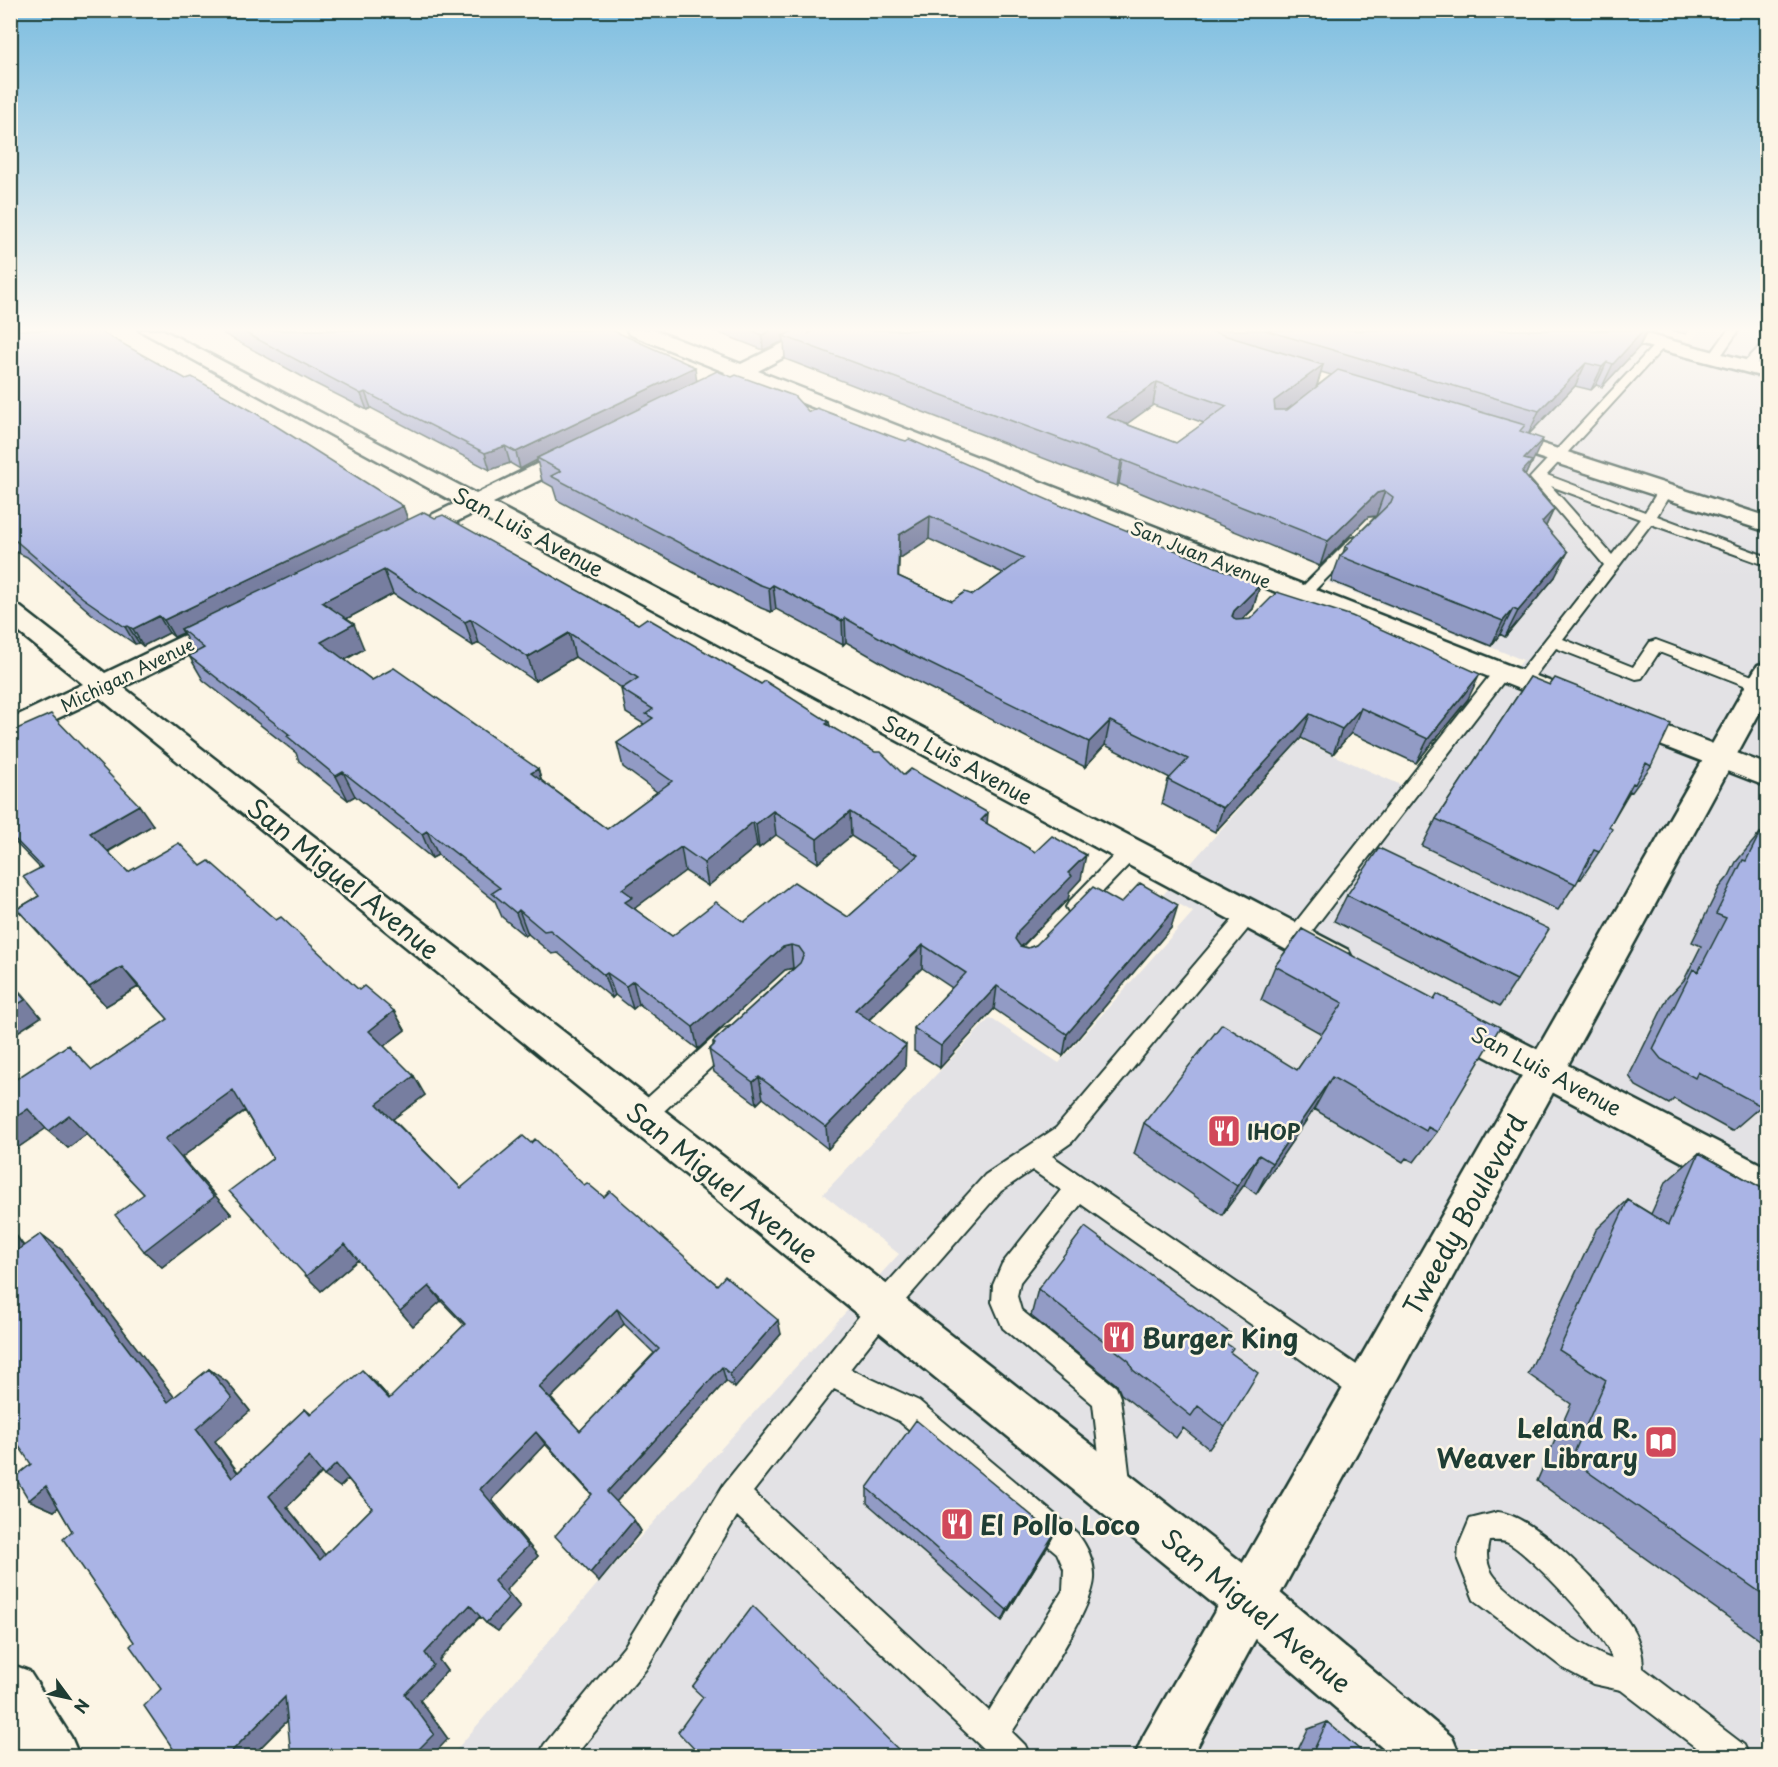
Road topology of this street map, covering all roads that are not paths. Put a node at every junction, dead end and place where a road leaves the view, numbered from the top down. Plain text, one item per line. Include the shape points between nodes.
1 (305, 412) edge
2 (842, 412) edge
3 (1597, 412) edge
4 (1478, 430) edge
5 (603, 440) edge
6 (1557, 455) junction
7 (1539, 477) junction
8 (1666, 489) junction
9 (476, 502) junction
10 (1649, 517) junction
11 (1767, 525) edge
12 (1366, 531) edge
13 (391, 544) edge
14 (1767, 562) edge
15 (1612, 566) junction
16 (1289, 593) junction
17 (10, 612) edge
18 (252, 612) edge
19 (1552, 641) junction
20 (1511, 677) junction
21 (1763, 678) edge
22 (104, 686) junction
23 (10, 731) edge
24 (1719, 757) junction
25 (1767, 777) edge
26 (1130, 851) junction
27 (1249, 914) junction
28 (1065, 918) edge
29 (1295, 938) junction
30 (1359, 972) edge
31 (1433, 1010) edge
32 (741, 1026) edge
33 (1545, 1069) junction
34 (642, 1117) junction
35 (1032, 1156) junction
36 (1078, 1188) junction
37 (1767, 1189) edge
38 (882, 1308) junction
39 (830, 1372) junction
40 (1367, 1389) junction
41 (734, 1494) junction
42 (1117, 1495) junction
43 (1249, 1599) junction
44 (1626, 1675) junction
45 (10, 1690) edge
46 (992, 1736) junction
47 (52, 1756) edge
48 (555, 1756) edge
49 (1014, 1756) edge
50 (1162, 1756) edge
51 (1432, 1756) edge
52 (1733, 1756) edge

1 - 9 street, San Luis Avenue
2 - 16 street, San Juan Avenue
3 - 6 lane
4 - 6 street
5 - 9 street
6 - 7 lane
6 - 8 street
7 - 10 lane
7 - 15 lane
8 - 10 lane
8 - 11 street
9 - 13 street
9 - 26 street, San Luis Avenue
10 - 14 lane
10 - 15 lane
12 - 16 lane
15 - 19 lane
16 - 20 street, San Juan Avenue
17 - 22 street, San Miguel Avenue
18 - 22 street, Michigan Avenue
19 - 20 lane
19 - 21 lane via 1636,674 1656,645
20 - 24 street, San Juan Avenue
20 - 29 lane
21 - 24 street, Tweedy Boulevard
22 - 23 street, Michigan Avenue
22 - 34 street, San Miguel Avenue
24 - 25 street, San Juan Avenue
24 - 33 street, Tweedy Boulevard
26 - 27 street, San Luis Avenue
26 - 28 lane
27 - 29 street, San Luis Avenue
27 - 35 lane via 1064,1135
29 - 30 street, San Luis Avenue
31 - 33 street, San Luis Avenue
32 - 34 lane
33 - 37 street, San Luis Avenue
33 - 40 street, Tweedy Boulevard
34 - 38 street, San Miguel Avenue
35 - 36 lane
35 - 38 lane via 993,1183
36 - 40 lane
36 - 42 lane via 1011,1273 1004,1306 1012,1319 1106,1398
38 - 39 lane
38 - 42 street, San Miguel Avenue
39 - 41 lane
39 - 46 lane via 909,1411 1067,1543 1076,1555 1081,1584 1075,1599
40 - 43 street, Tweedy Boulevard
41 - 46 lane
41 - 48 lane via 635,1658
42 - 43 street, San Miguel Avenue
43 - 50 street, Tweedy Boulevard
43 - 51 street, San Miguel Avenue
44 - 44 lane via 1626,1651 1614,1628 1531,1541 1500,1525 1480,1529 1472,1557 1485,1589 1586,1666 1616,1677
44 - 52 lane
45 - 47 street
46 - 49 lane

